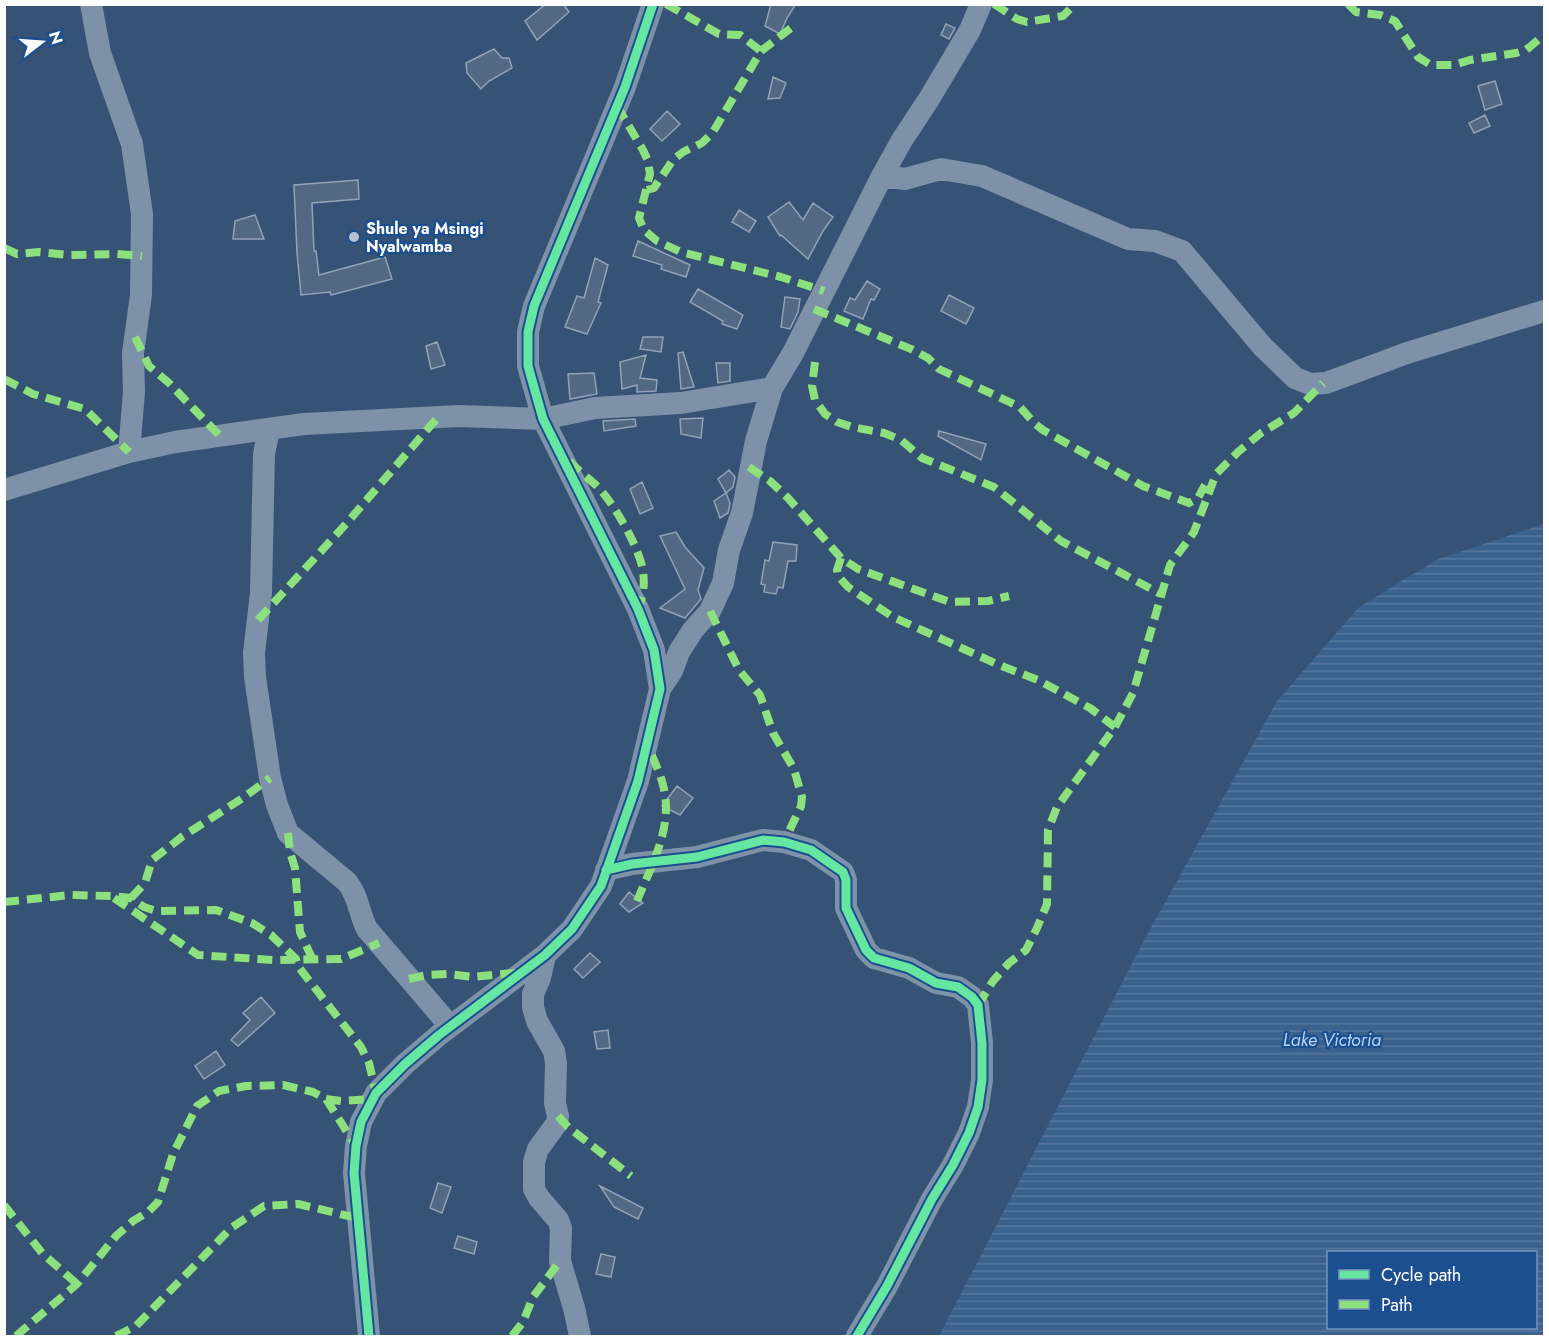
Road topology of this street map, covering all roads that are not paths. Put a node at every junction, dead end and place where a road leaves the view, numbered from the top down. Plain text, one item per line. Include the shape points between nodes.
1 (91, 4) edge
2 (653, 4) edge
3 (981, 4) edge
4 (882, 176) junction
5 (1545, 310) edge
6 (772, 388) junction
7 (543, 419) junction
8 (269, 429) junction
9 (129, 452) junction
10 (4, 490) edge
11 (660, 689) junction
12 (606, 870) junction
13 (545, 955) junction
14 (450, 1026) junction
15 (369, 1336) edge
16 (580, 1336) edge
17 (857, 1336) edge

1 - 9 street via 100,53 132,144 142,214 141,295
2 - 7 street via 625,87 534,306 528,332 528,366
3 - 4 street via 970,30
4 - 5 street via 905,178 941,169 982,176 1128,239 1155,240 1182,251 1262,346 1295,378 1310,384 1326,383
4 - 6 street
6 - 7 street via 681,403 595,408
6 - 11 street via 723,584
7 - 8 street via 459,416
7 - 11 street via 638,609 654,650
8 - 9 street
8 - 14 street via 264,454 261,593 254,661 277,805 288,832 354,890 367,929
9 - 10 street
11 - 12 street via 639,781
12 - 13 street via 601,886 572,929
12 - 17 street via 697,857 763,840 811,850 843,873 846,908 866,950 874,958 909,968 936,983 958,987 978,1005 982,1080 969,1133
13 - 14 street
13 - 16 street via 533,1007 554,1051 558,1116 538,1149 534,1189 561,1228 560,1261
14 - 15 street via 376,1093 361,1122 354,1173

